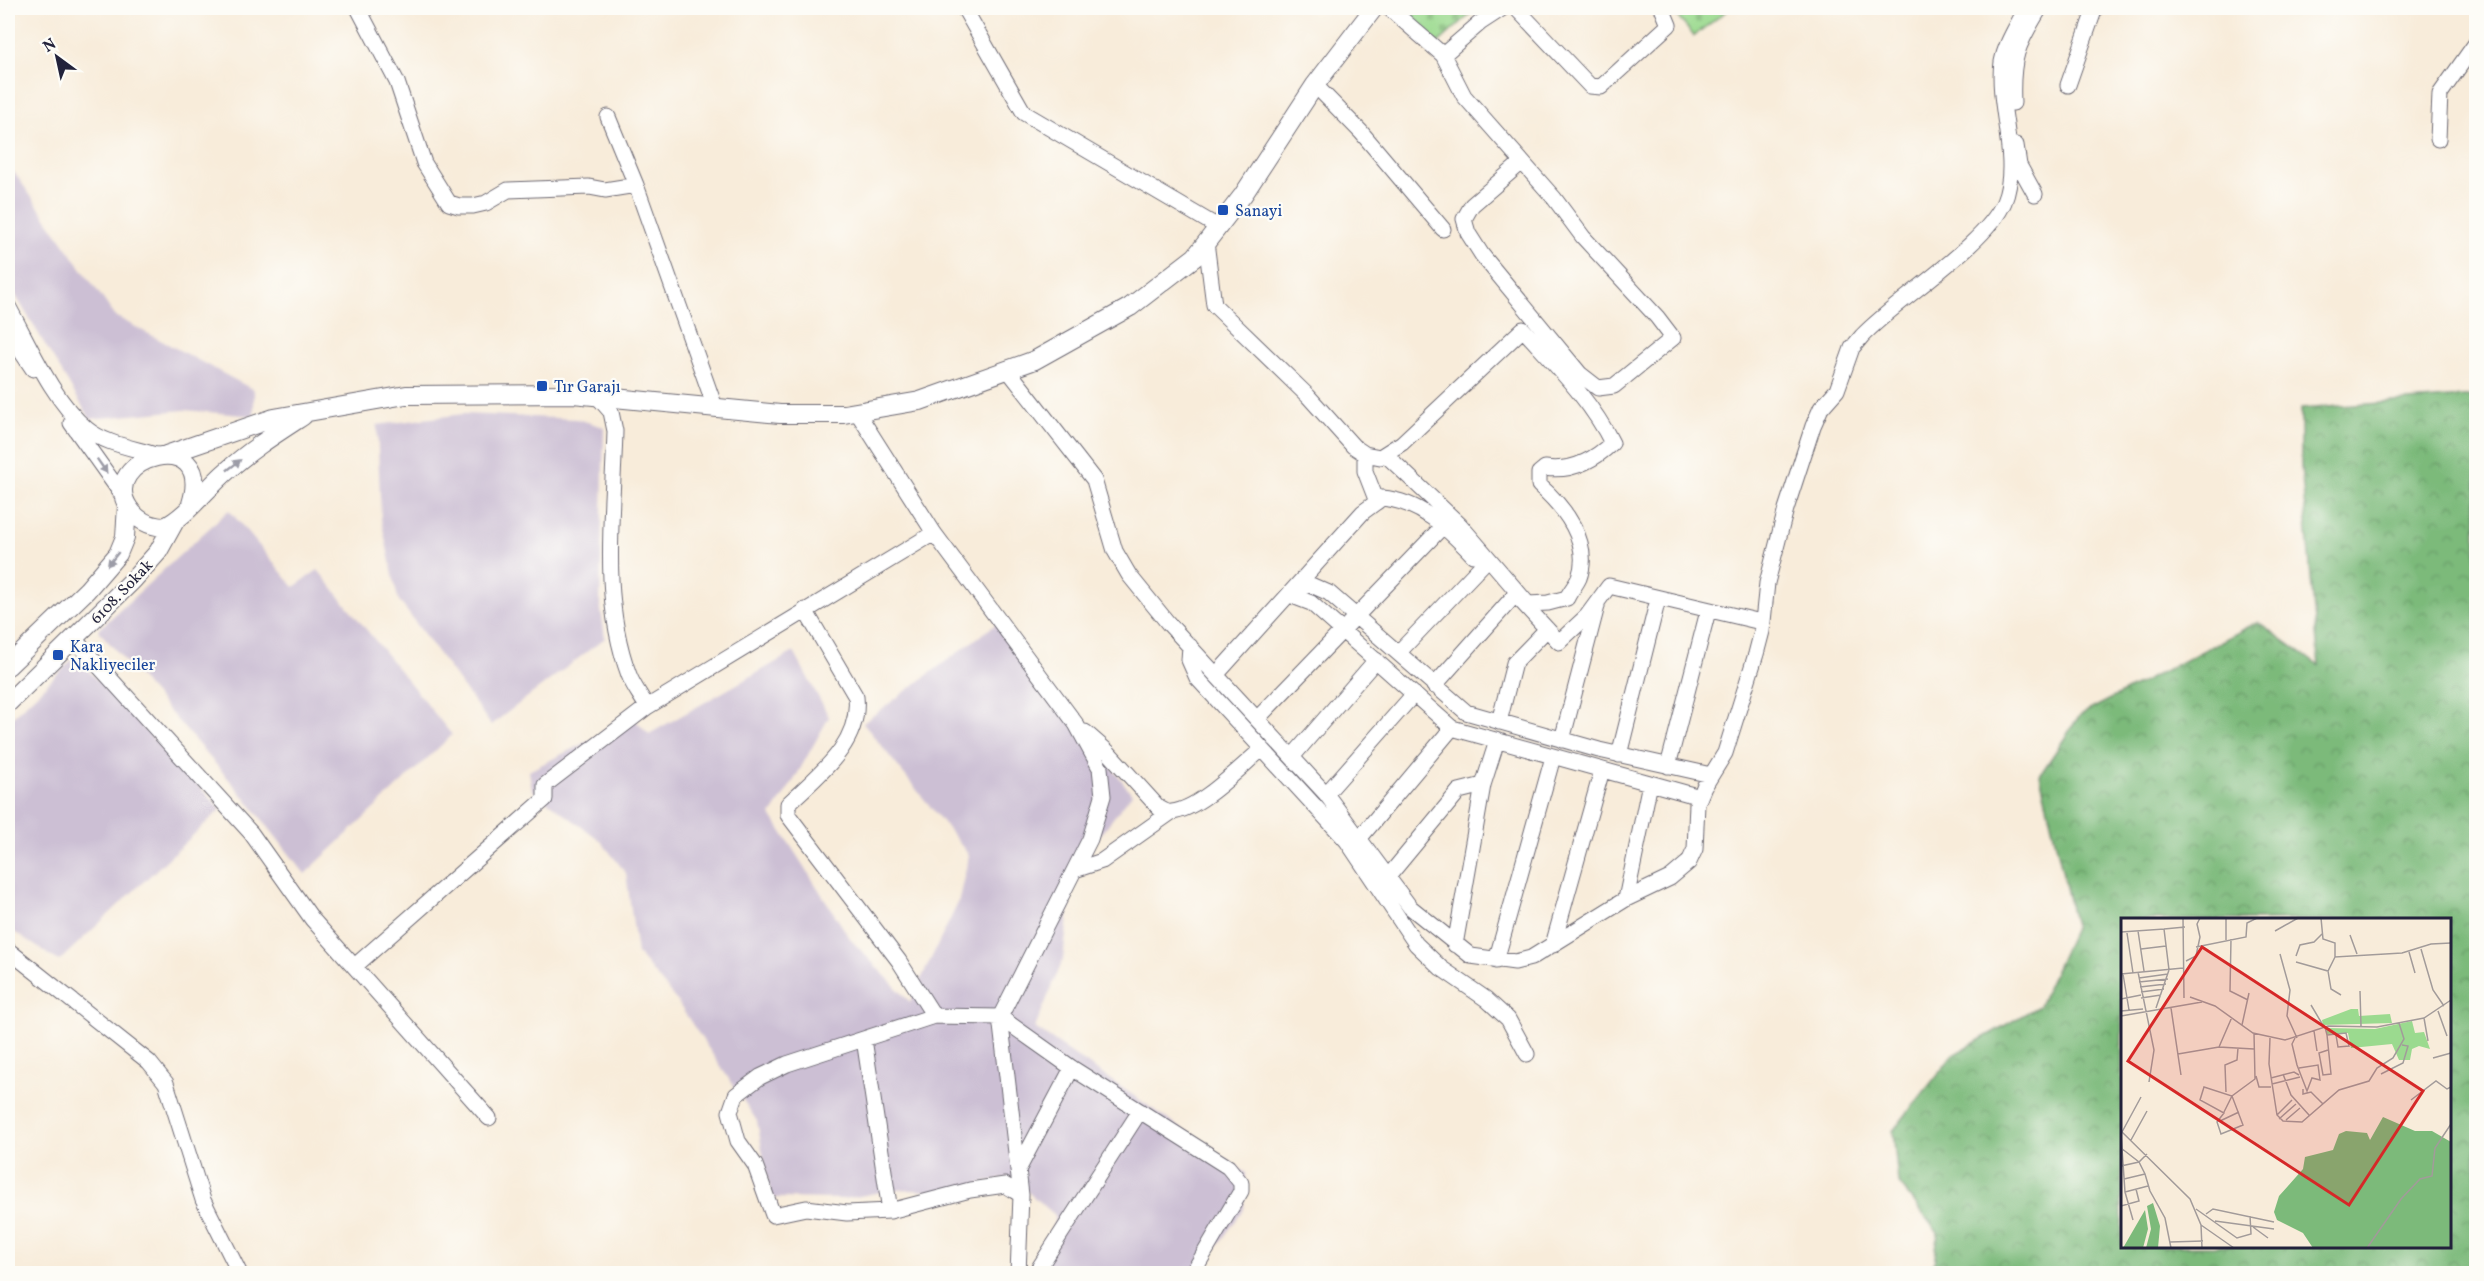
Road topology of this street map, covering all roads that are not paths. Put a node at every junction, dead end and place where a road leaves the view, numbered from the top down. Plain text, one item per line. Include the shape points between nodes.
1 (358, 8) edge
2 (964, 8) edge
3 (1374, 8) edge
4 (1389, 8) edge
5 (1503, 8) edge
6 (1516, 8) edge
7 (1662, 8) edge
8 (2026, 8) edge
9 (2040, 8) edge
10 (2095, 8) edge
11 (2476, 43) edge
12 (1443, 55) junction
13 (1315, 85) junction
14 (2068, 85) dead end
15 (608, 117) dead end
16 (2438, 139) dead end
17 (1522, 162) junction
18 (636, 185) junction
19 (2035, 194) dead end
20 (1218, 227) junction
21 (1443, 229) dead end
22 (1206, 242) junction
23 (8, 306) edge
24 (8, 332) edge
25 (1008, 370) junction
26 (597, 396) junction
27 (715, 407) junction
28 (857, 412) junction
29 (307, 413) junction
30 (1365, 454) junction
31 (1385, 454) junction
32 (161, 455) junction
33 (125, 500) junction
34 (1377, 501) junction
35 (191, 504) junction
36 (174, 523) junction
37 (1444, 525) junction
38 (934, 534) junction
39 (1483, 564) junction
40 (1294, 591) junction
41 (1515, 595) junction
42 (1658, 599) junction
43 (1599, 600) junction
44 (805, 610) junction
45 (1708, 611) junction
46 (1355, 616) junction
47 (1761, 622) junction
48 (1547, 629) junction
49 (1343, 630) junction
50 (75, 640) junction
51 (1190, 646) junction
52 (1398, 653) junction
53 (1376, 660) junction
54 (8, 666) edge
55 (1216, 675) junction
56 (1434, 686) junction
57 (1414, 694) junction
58 (8, 703) edge
59 (647, 707) junction
60 (1257, 719) junction
61 (1499, 722) junction
62 (1076, 724) junction
63 (1452, 728) junction
64 (1562, 740) junction
65 (1497, 741) junction
66 (1261, 750) junction
67 (1619, 754) junction
68 (1292, 757) junction
69 (1553, 757) junction
70 (1668, 766) junction
71 (1602, 770) junction
72 (1711, 775) junction
73 (1650, 783) junction
74 (1483, 784) junction
75 (1326, 794) junction
76 (1700, 797) junction
77 (1170, 813) junction
78 (1359, 839) junction
79 (1075, 870) junction
80 (1387, 878) junction
81 (1626, 899) junction
82 (1455, 945) junction
83 (1553, 945) junction
84 (8, 950) edge
85 (1496, 961) junction
86 (355, 966) junction
87 (934, 1016) junction
88 (1000, 1017) junction
89 (864, 1039) junction
90 (1527, 1054) dead end
91 (1072, 1068) junction
92 (1140, 1111) junction
93 (489, 1118) dead end
94 (1018, 1170) junction
95 (1021, 1195) junction
96 (890, 1211) junction
97 (240, 1274) edge
98 (1018, 1274) edge
99 (1035, 1274) edge
100 (1192, 1274) edge

1 - 18 street via 397,82 424,164 449,202 473,206 508,190 605,190
2 - 20 street via 1024,113
3 - 13 main road
4 - 12 street
5 - 12 street via 1480,22
6 - 7 street via 1590,86 1602,87 1669,25
8 - 47 street via 2007,43 2003,60 2009,172 2004,202 1985,231 1876,321 1852,348 1837,390 1812,426 1786,509
9 - 19 street via 2012,62 2019,165
10 - 14 street
11 - 16 street via 2440,94
12 - 17 street via 1464,96
13 - 20 main road
13 - 21 street
15 - 18 street
17 - 17 street via 1673,338 1614,386 1598,388 1580,374 1468,233 1464,219 1472,205
18 - 27 street
20 - 22 main road
22 - 25 main road via 1195,256 1130,307 1035,360
22 - 30 street via 1214,305
23 - 32 street via 51,382 87,429 120,444
24 -> 33 street
25 - 28 main road via 920,401
25 - 51 street via 1094,480 1115,551 1129,575
26 - 27 main road
26 - 29 main road via 406,395
26 - 59 street via 611,412 615,431 611,573 614,617 629,675
27 - 28 main road via 780,414
28 - 38 street
29 - 32 main road via 262,422
35 -> 29 main road via 227,471
30 - 31 street
30 - 34 street via 1365,471
31 - 31 street via 1402,443 1523,329 1563,375 1612,443 1598,456 1563,471 1545,468 1539,473 1539,485 1555,499 1576,529 1582,554 1579,578 1567,598 1528,604 1460,525
32 - 33 main road via 136,467 127,477
32 - 35 main road via 183,460 190,468 195,478
33 - 36 main road via 143,522 164,527
33 -> 54 main road, 6108. Sokak via 125,537 118,554 87,590
34 - 37 street via 1397,499
34 - 40 street
35 - 36 main road
36 - 50 main road, 6108. Sokak via 158,552
37 - 39 street
37 - 46 street
38 - 44 street
38 - 62 street
39 - 41 street
39 - 52 street
40 - 46 street via 1311,585 1329,593
40 - 49 street
40 - 55 street
41 - 48 street
41 - 56 street
42 - 43 street via 1609,586
42 - 45 street
42 - 67 street
43 - 48 street via 1558,642
43 - 64 street
44 - 59 street
44 - 87 street via 856,697 858,710 846,742 831,763 788,804 788,815 898,961
45 - 47 street
45 - 70 street
46 - 49 street
46 - 52 street
47 - 72 street via 1762,631 1737,719 1725,753
48 - 61 street via 1514,663
49 - 53 street
49 - 60 street
50 - 58 main road, 6108. Sokak
50 - 86 street via 251,833 312,919
51 - 55 street
51 - 66 street via 1189,660 1197,678
52 - 56 street
53 - 57 street
53 - 68 street
55 - 60 street
56 - 61 street via 1466,712
57 - 63 street
57 - 75 street
59 - 86 street via 545,785 545,799
60 - 68 street
61 - 64 street
62 - 77 street via 1159,808
62 - 79 street via 1100,768 1103,796 1090,839
63 - 65 street
63 - 78 street
64 - 67 street
65 - 69 street
65 - 74 street
66 - 77 street via 1209,793
66 - 90 street via 1347,841 1416,944 1508,1019
67 - 70 street
68 - 75 street
69 - 71 street
69 - 85 street
70 - 72 street
71 - 73 street
71 - 83 street
72 - 76 street
73 - 76 street
73 - 81 street
74 - 80 street via 1460,791
74 - 82 street
75 - 78 street
76 - 81 street via 1695,849 1689,862 1670,878
77 - 79 street via 1102,861
78 - 80 street
79 - 88 street
80 - 82 street via 1410,907
81 - 83 street
82 - 85 street via 1471,956
83 - 85 street via 1531,958
84 - 97 street via 149,1062 166,1083 203,1200
86 - 93 street
87 - 88 street
87 - 89 street
88 - 91 street
88 - 94 street
89 - 96 street
89 - 96 street via 760,1077 736,1095 730,1112 738,1141 755,1165 773,1215 806,1208 847,1213
91 - 92 street
91 - 94 street
92 - 99 street
92 - 100 street via 1228,1167 1241,1183 1241,1191
94 - 95 street
95 - 96 street via 1005,1185
95 - 98 street

